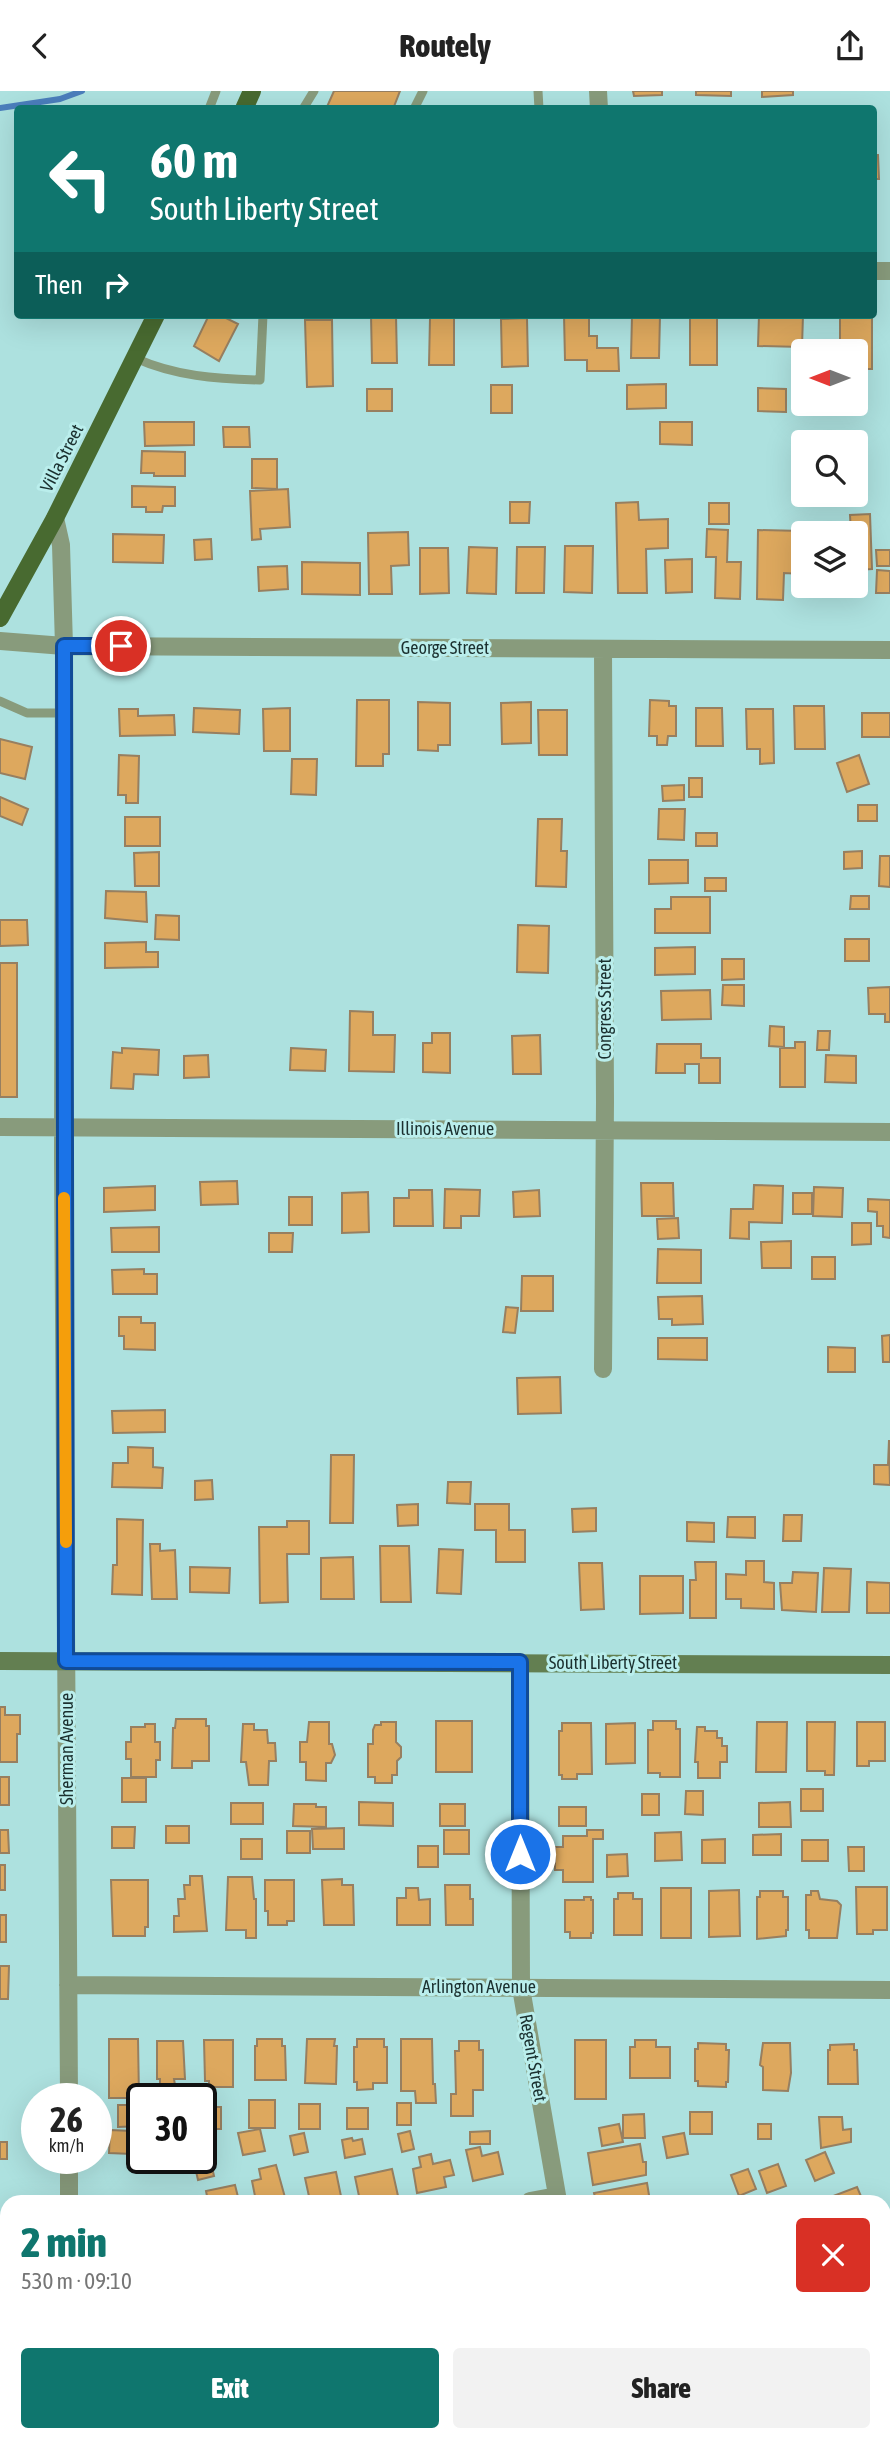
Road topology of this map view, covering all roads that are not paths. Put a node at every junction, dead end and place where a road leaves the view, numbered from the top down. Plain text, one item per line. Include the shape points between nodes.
1 (154, 319) edge
2 (263, 319) edge
3 (135, 358) junction
4 (55, 518) junction
5 (0, 618) edge
6 (0, 641) edge
7 (64, 646) junction
8 (603, 649) junction
9 (890, 650) edge
10 (0, 701) edge
11 (63, 713) junction
12 (0, 1127) edge
13 (64, 1127) junction
14 (604, 1129) junction
15 (890, 1132) edge
16 (603, 1369) dead end
17 (0, 1661) edge
18 (66, 1661) junction
19 (520, 1662) junction
20 (890, 1665) edge
21 (68, 1985) junction
22 (521, 1987) junction
23 (890, 1990) edge
24 (69, 2083) edge
25 (69, 2174) edge
26 (69, 2195) edge
27 (557, 2195) edge

1 - 3 main road, Villa Street
2 - 3 lane via 260,380 214,379 159,369
3 - 4 main road, Villa Street
4 - 5 main road, Villa Street
4 - 7 street, Sherman Avenue via 61,545
6 - 7 street, George Street
7 - 8 street, George Street
7 - 11 street, Sherman Avenue
8 - 9 street, George Street
8 - 14 street, Congress Street
10 - 11 lane via 27,713
11 - 13 street, Sherman Avenue
12 - 13 street, Illinois Avenue
13 - 14 street, Illinois Avenue
13 - 18 street, Sherman Avenue
14 - 15 street, Illinois Avenue
14 - 16 street, Congress Street
17 - 18 main road, South Liberty Street
18 - 19 main road, South Liberty Street
18 - 21 street, Sherman Avenue
19 - 20 main road, South Liberty Street
19 - 22 street, Regent Street
21 - 22 street, Arlington Avenue
21 - 24 street, Sherman Avenue
22 - 23 street, Arlington Avenue
22 - 27 street, Regent Street
25 - 26 street

